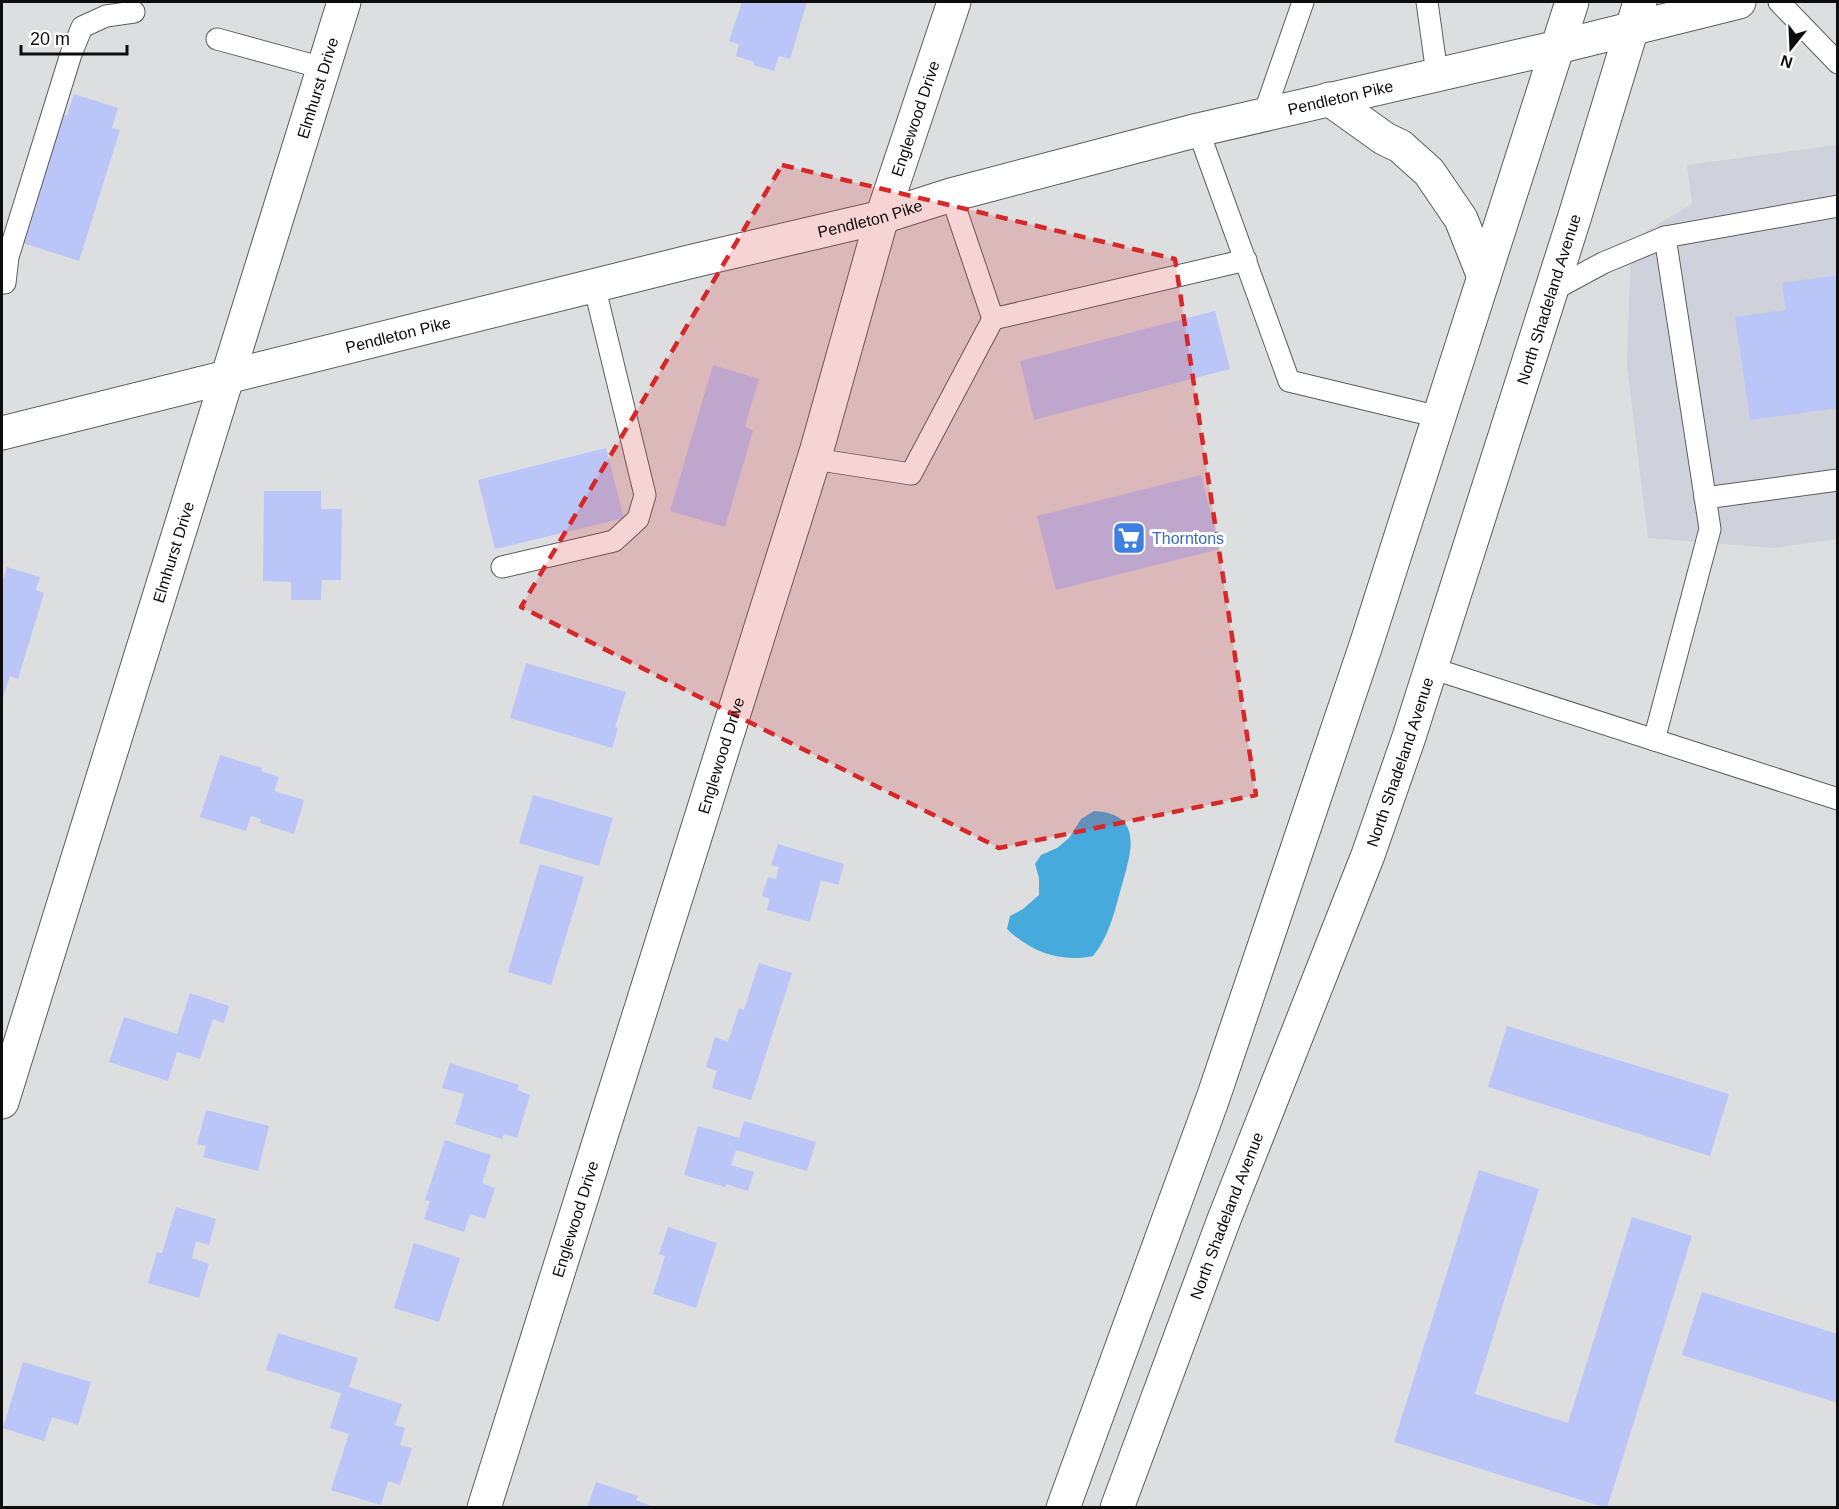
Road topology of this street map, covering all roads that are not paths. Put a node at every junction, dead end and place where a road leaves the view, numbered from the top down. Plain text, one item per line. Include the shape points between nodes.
1 (344, 2) edge
2 (954, 2) edge
3 (1302, 2) edge
4 (1427, 2) edge
5 (1572, 2) edge
6 (1739, 2) edge
7 (1779, 2) edge
8 (134, 12) dead end
9 (1636, 15) edge
10 (217, 39) dead end
11 (1558, 47) junction
12 (1838, 63) edge
13 (323, 68) junction
14 (1437, 74) junction
15 (1329, 99) junction
16 (1264, 114) junction
17 (1198, 130) junction
18 (951, 195) junction
19 (1838, 206) edge
20 (882, 217) junction
21 (1665, 237) junction
22 (1246, 260) junction
23 (1484, 277) junction
24 (5, 284) dead end
25 (594, 285) junction
26 (1551, 291) junction
27 (993, 319) junction
28 (227, 378) junction
29 (1439, 417) junction
30 (2, 433) edge
31 (814, 459) junction
32 (1838, 480) edge
33 (1705, 498) junction
34 (502, 567) dead end
35 (1431, 668) junction
36 (1654, 740) junction
37 (1838, 799) edge
38 (2, 1102) edge
39 (484, 1508) edge
40 (1064, 1508) edge
41 (1117, 1508) edge

1 - 13 main road, Elmhurst Drive
2 - 20 main road, Englewood Drive
3 - 16 lane
4 - 14 lane
5 - 11 main road
6 - 9 main road, Pendleton Pike
7 - 12 lane
8 - 24 lane via 106,16 82,27 8,257
9 - 11 main road, Pendleton Pike
9 - 26 main road, North Shadeland Avenue
10 - 13 lane
11 - 14 main road, Pendleton Pike
11 - 23 main road
13 - 28 main road, Elmhurst Drive
14 - 15 main road, Pendleton Pike
15 - 16 main road, Pendleton Pike
15 - 23 main road via 1400,146 1430,172 1461,219
16 - 17 main road, Pendleton Pike
17 - 18 main road, Pendleton Pike
17 - 22 lane
18 - 20 main road, Pendleton Pike
18 - 27 lane
19 - 21 lane
20 - 25 main road, Pendleton Pike
20 - 31 main road, Englewood Drive
21 - 26 lane via 1603,263
21 - 33 lane
22 - 27 lane
22 - 29 lane via 1289,381
23 - 29 main road
25 - 28 main road, Pendleton Pike
25 - 34 lane via 645,495 638,519 614,541
26 - 35 main road, North Shadeland Avenue
27 - 31 lane via 911,474
28 - 30 main road, Pendleton Pike
28 - 38 main road, Elmhurst Drive
29 - 40 main road via 1213,1098
31 - 39 main road, Englewood Drive
32 - 33 lane
33 - 36 lane via 1710,529
35 - 36 lane
35 - 41 main road, North Shadeland Avenue via 1368,855 1223,1222
36 - 37 lane

